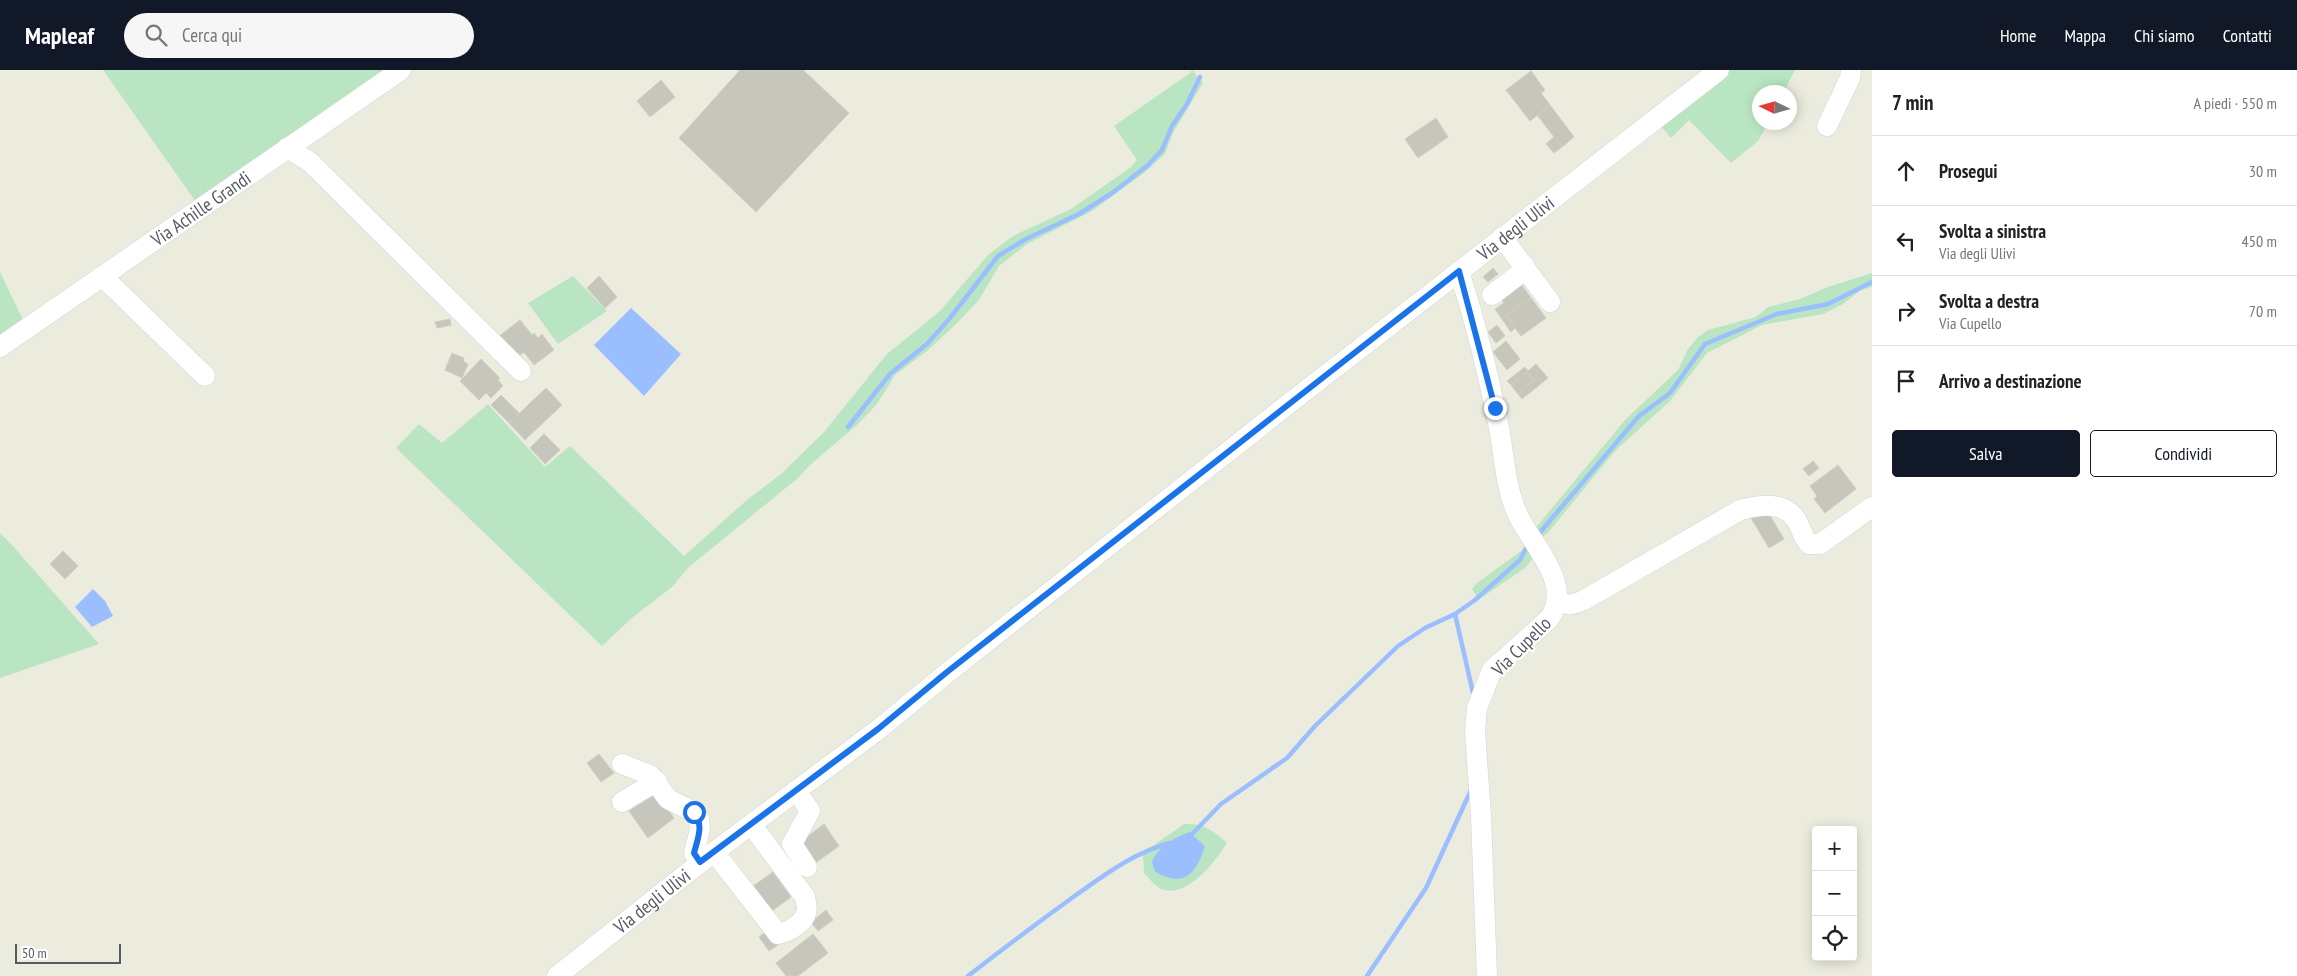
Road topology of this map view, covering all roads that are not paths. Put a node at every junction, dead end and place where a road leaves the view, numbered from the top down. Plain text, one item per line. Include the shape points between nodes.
1 (401, 70) edge
2 (1719, 70) edge
3 (1851, 70) edge
4 (1827, 126) dead end
5 (287, 148) junction
6 (1502, 237) junction
7 (1524, 265) junction
8 (1459, 271) junction
9 (102, 276) junction
10 (1492, 295) dead end
11 (1550, 302) dead end
12 (0, 347) edge
13 (521, 371) dead end
14 (205, 376) dead end
15 (1872, 507) edge
16 (1557, 599) junction
17 (622, 764) dead end
18 (656, 781) junction
19 (796, 790) junction
20 (622, 802) dead end
21 (751, 824) junction
22 (707, 857) junction
23 (807, 867) dead end
24 (557, 976) edge
25 (1487, 976) edge

1 - 5 street, Via Achille Grandi
2 - 6 street, Via degli Ulivi
3 - 4 street
5 - 9 street, Via Achille Grandi
5 - 13 street via 310,162
6 - 7 street
6 - 8 street, Via degli Ulivi
7 - 10 street via 1522,272
7 - 11 street
8 - 16 street, Via Cupello via 1495,408 1512,500 1525,529 1549,566
8 - 19 street, Via degli Ulivi via 878,729
9 - 12 street, Via Achille Grandi
9 - 14 street
15 - 16 street via 1820,544 1809,544 1803,538 1797,521 1775,506 1766,504 1746,509 1730,515 1584,600 1573,605
16 - 25 street, Via Cupello via 1556,610 1549,619 1492,670 1477,708 1475,731
17 - 18 street via 650,775
18 - 20 street
18 - 22 street via 668,799 686,806 699,819 694,853
19 - 21 street, Via degli Ulivi
19 - 23 street via 810,811 792,844
21 - 22 street, Via degli Ulivi
21 - 22 street via 805,897 807,912 804,919 784,934 778,934
22 - 24 street, Via degli Ulivi

